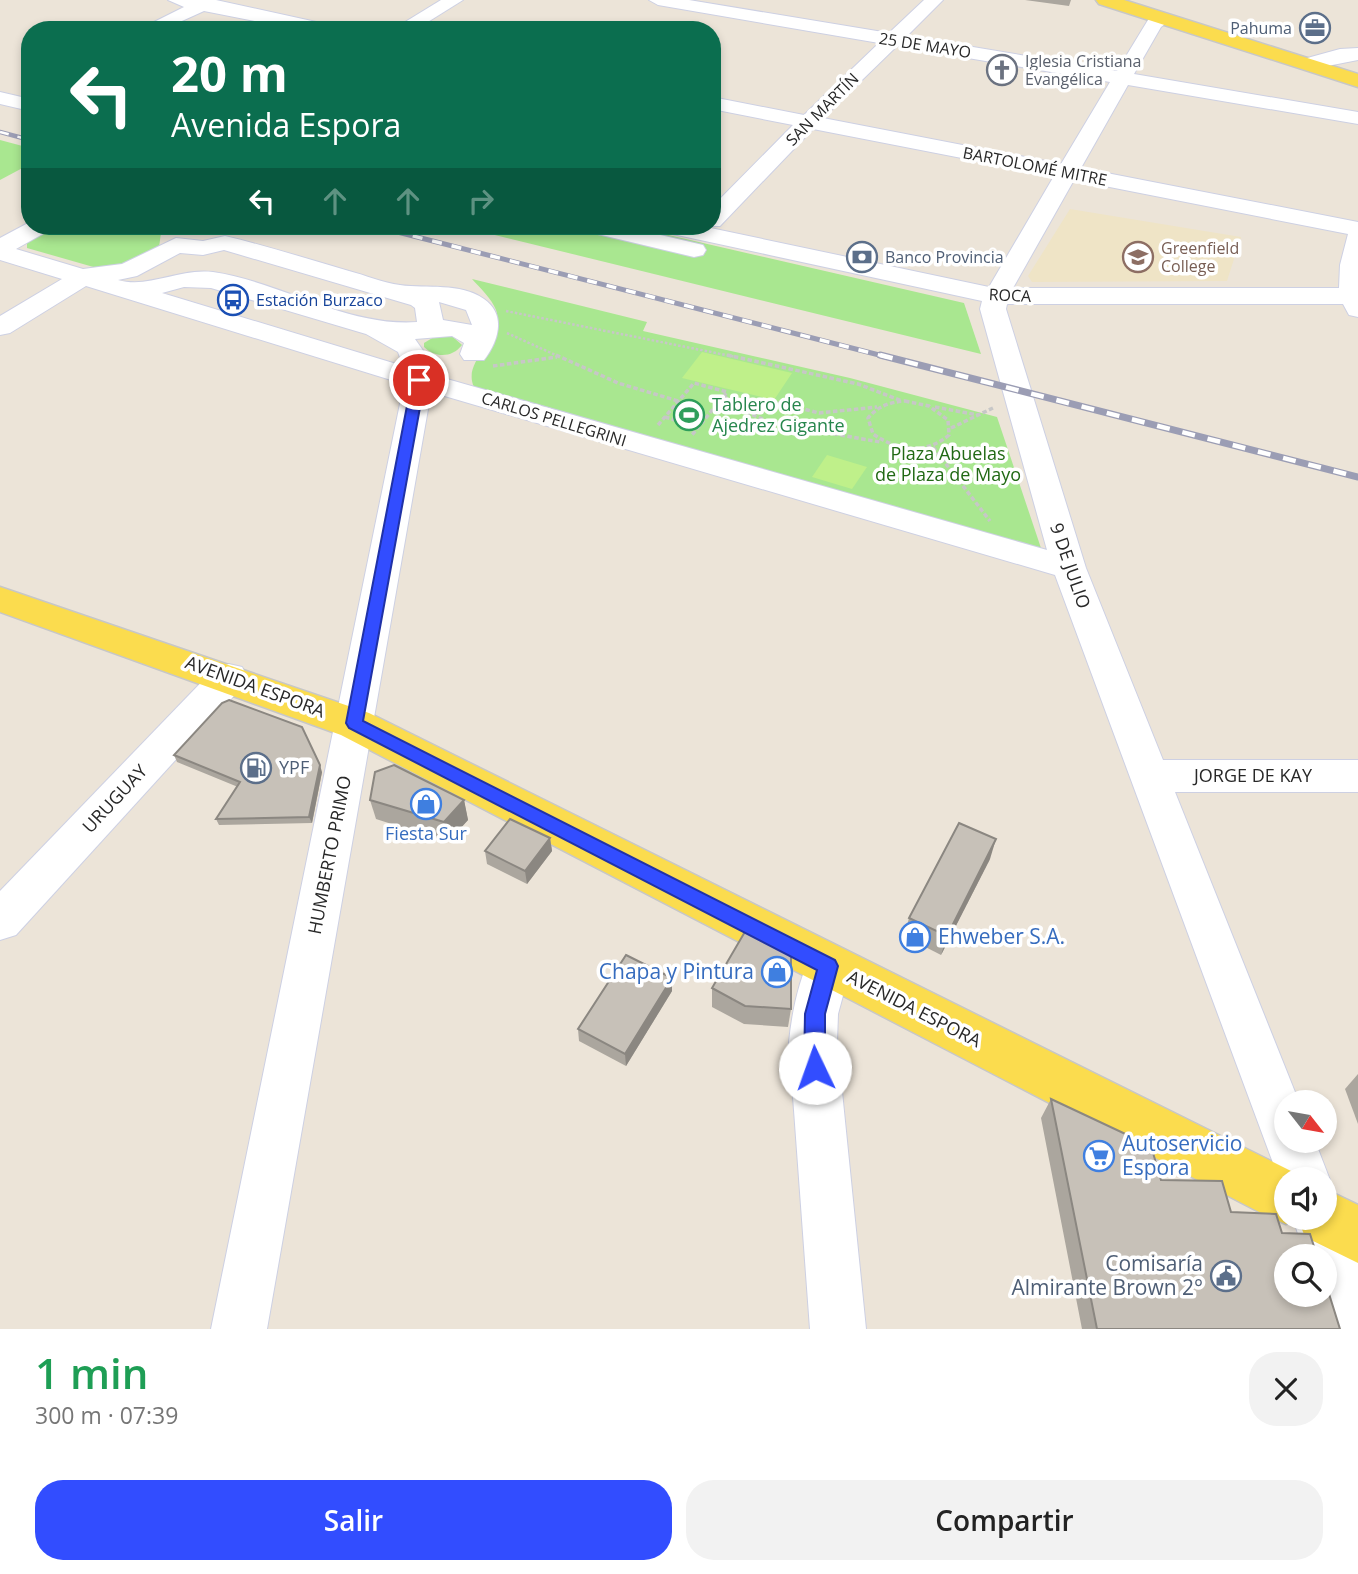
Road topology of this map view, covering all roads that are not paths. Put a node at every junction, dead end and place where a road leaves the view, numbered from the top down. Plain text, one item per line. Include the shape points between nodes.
1 (177, 0) edge
2 (454, 0) edge
3 (658, 0) edge
4 (934, 0) edge
5 (1105, 0) edge
6 (1140, 0) edge
7 (208, 2) edge
8 (694, 3) edge
9 (673, 18) dead end
10 (1163, 19) junction
11 (167, 21) edge
12 (291, 21) edge
13 (417, 21) edge
14 (893, 39) junction
15 (1358, 54) edge
16 (1315, 61) junction
17 (1358, 69) edge
18 (1125, 78) junction
19 (1358, 81) edge
20 (0, 85) edge
21 (21, 91) edge
22 (0, 98) edge
23 (21, 104) edge
24 (721, 105) edge
25 (1358, 118) edge
26 (808, 122) junction
27 (1070, 173) junction
28 (721, 211) edge
29 (1358, 229) edge
30 (25, 235) edge
31 (222, 235) edge
32 (226, 235) edge
33 (710, 235) edge
34 (715, 235) edge
35 (184, 236) edge
36 (1358, 237) edge
37 (0, 250) edge
38 (83, 277) junction
39 (880, 290) dead end
40 (136, 293) junction
41 (402, 293) junction
42 (996, 296) junction
43 (1355, 300) edge
44 (433, 323) junction
45 (0, 327) edge
46 (405, 349) junction
47 (470, 368) junction
48 (1069, 568) junction
49 (0, 599) edge
50 (229, 677) junction
51 (355, 723) junction
52 (1148, 776) junction
53 (1358, 776) edge
54 (0, 921) edge
55 (828, 966) junction
56 (1274, 1101) edge
57 (1274, 1191) edge
58 (1337, 1223) edge
59 (1323, 1230) edge
60 (1358, 1235) edge
61 (239, 1329) edge
62 (838, 1329) edge
63 (1357, 1329) edge

1 - 7 street
2 - 13 street
3 - 8 street, 25 DE MAYO
4 - 14 street, SAN MARTÍN
5 - 10 main road
6 - 16 main road
7 - 11 street
7 - 12 street
8 - 9 street
8 - 14 street, 25 DE MAYO
10 - 16 main road
10 - 18 street via 1154,24
14 - 18 street, 25 DE MAYO
14 - 26 street, SAN MARTÍN
15 - 16 street
16 - 17 main road
16 - 19 main road
18 - 25 street, 25 DE MAYO
18 - 27 street
20 - 21 street
22 - 23 street
24 - 26 street, BARTOLOMÉ MITRE
26 - 27 street, BARTOLOMÉ MITRE
26 - 28 street, SAN MARTÍN
27 - 29 street, BARTOLOMÉ MITRE
27 - 42 street
30 - 37 street
31 - 35 street via 203,248
32 - 41 street
33 - 39 street
34 - 42 street, ROCA
35 - 38 street via 128,271
36 - 43 street
37 - 38 street, CARLOS PELLEGRINI
38 - 40 street, CARLOS PELLEGRINI
38 - 45 street
40 - 46 street, CARLOS PELLEGRINI
40 - 46 street via 182,279 213,280
41 - 44 street via 428,305
41 - 47 street via 453,297 483,317
42 - 43 street, ROCA
42 - 48 street, 9 DE JULIO via 993,309
44 - 46 street
44 - 47 street via 469,332 478,339
46 - 47 street, CARLOS PELLEGRINI
46 - 51 street, HUMBERTO PRIMO
47 - 48 street, CARLOS PELLEGRINI via 641,445
48 - 52 street, 9 DE JULIO
49 - 50 main road, AVENIDA ESPORA
50 - 51 main road, AVENIDA ESPORA
50 - 54 street, URUGUAY
51 - 55 main road, AVENIDA ESPORA
51 - 61 street, HUMBERTO PRIMO
52 - 53 street, JORGE DE KAY
52 - 56 street, 9 DE JULIO
55 - 57 main road, AVENIDA ESPORA
55 - 62 street via 813,1042
58 - 60 main road
59 - 63 street

